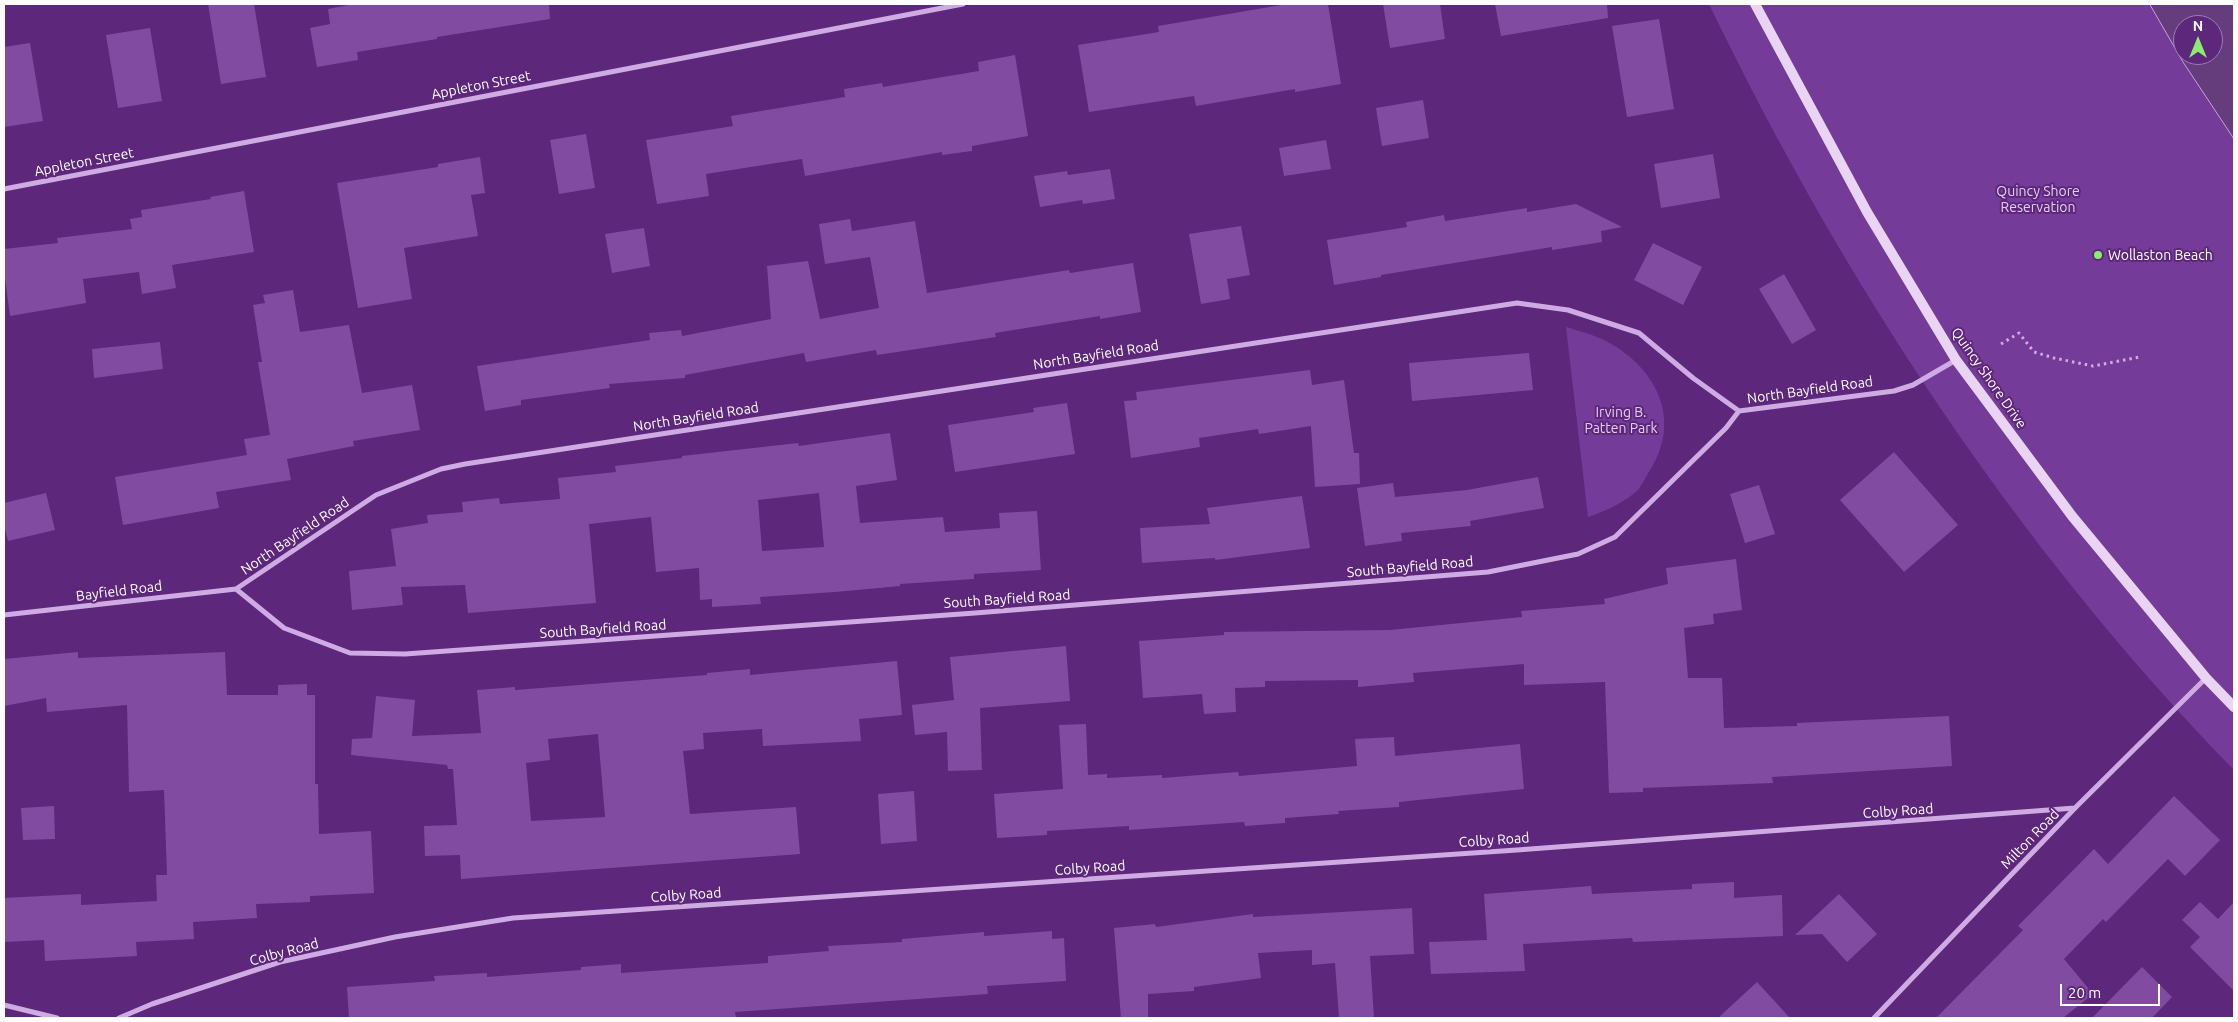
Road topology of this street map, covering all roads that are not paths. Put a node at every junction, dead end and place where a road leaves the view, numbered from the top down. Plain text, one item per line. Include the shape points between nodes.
1 (963, 4) edge
2 (1755, 4) edge
3 (4, 189) edge
4 (1956, 360) junction
5 (1739, 411) junction
6 (236, 589) junction
7 (4, 615) edge
8 (2206, 678) junction
9 (2234, 708) edge
10 (2075, 808) junction
11 (4, 1005) edge
12 (57, 1018) edge
13 (119, 1018) edge
14 (1874, 1018) edge

1 - 3 street, Appleton Street
2 - 4 main road, Quincy Shore Drive via 1867,212
4 - 5 street, North Bayfield Road via 1894,391
4 - 8 main road, Quincy Shore Drive via 2072,516
5 - 6 street, North Bayfield Road via 1639,333 1568,310 1517,302 441,469 376,495
5 - 6 street, South Bayfield Road via 1726,428 1615,537 1578,554 1488,572 405,654 350,653 284,628
6 - 7 street, Bayfield Road
8 - 9 main road, Quincy Shore Drive
8 - 10 street, Milton Road
10 - 13 street, Colby Road via 513,918 395,937 280,962
10 - 14 street, Milton Road
11 - 12 street

